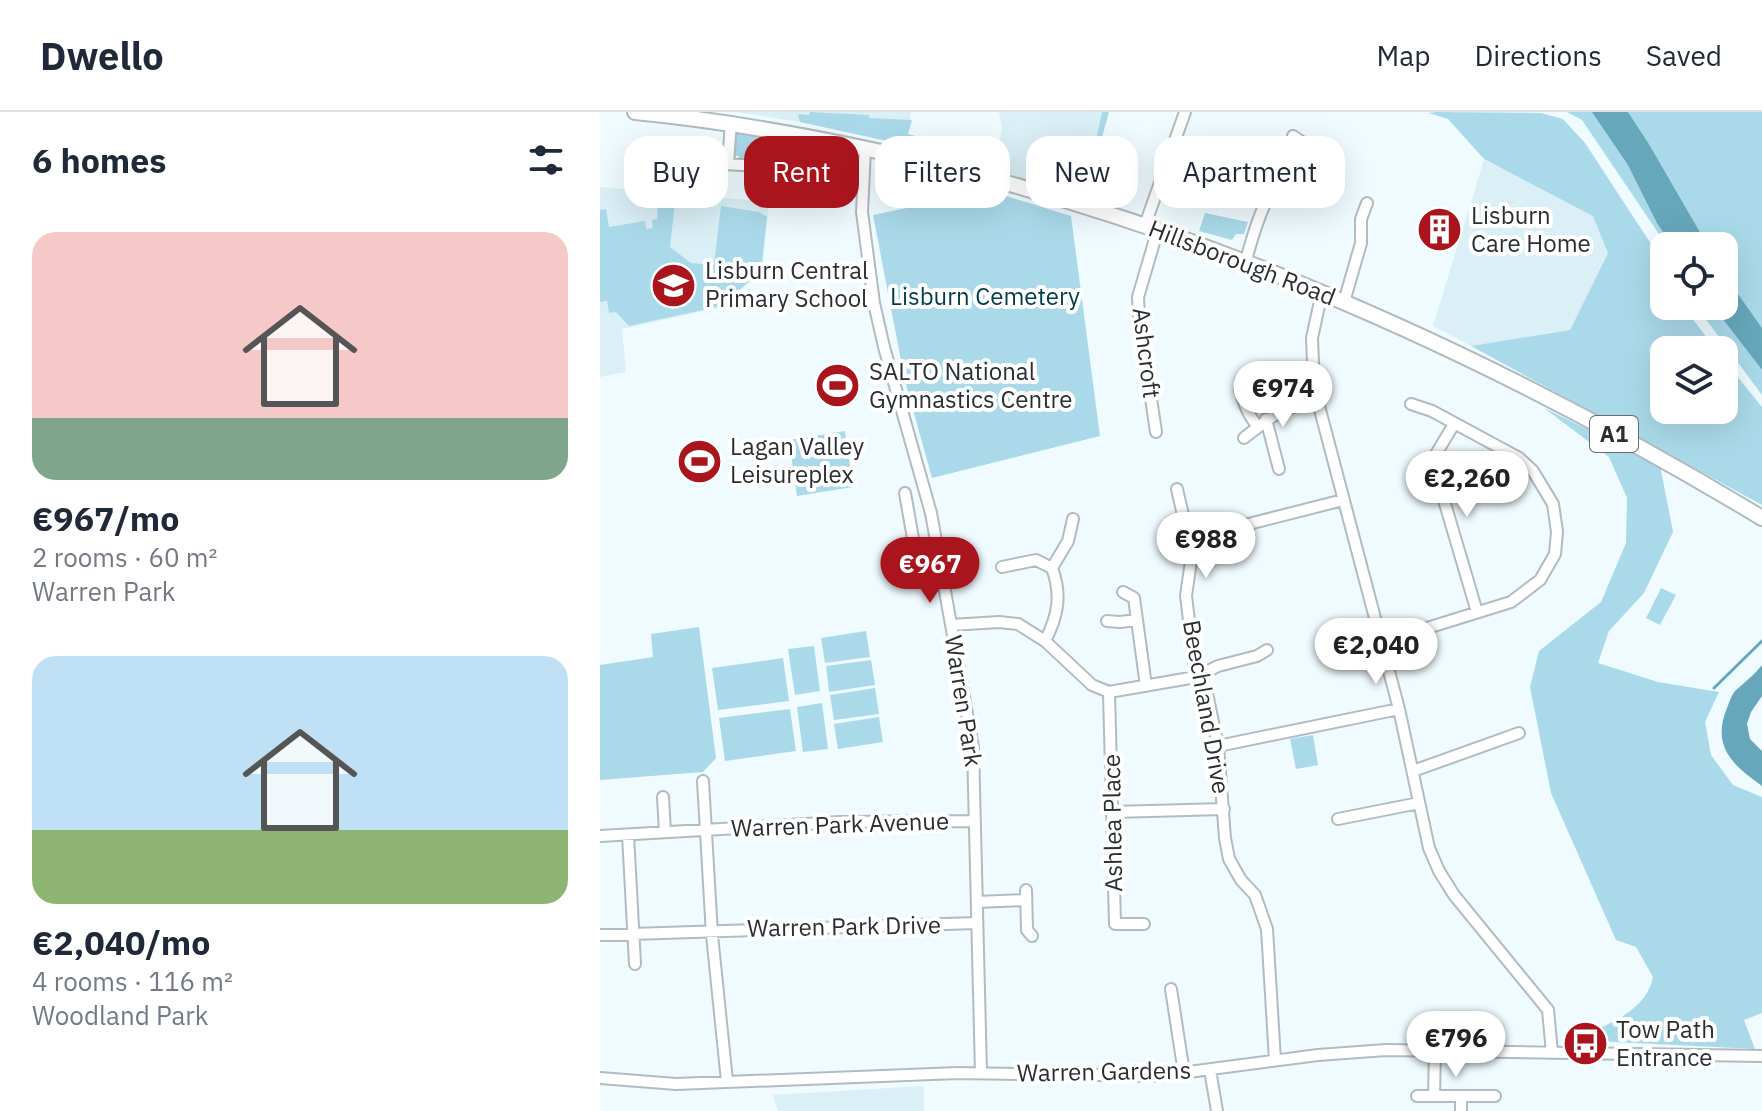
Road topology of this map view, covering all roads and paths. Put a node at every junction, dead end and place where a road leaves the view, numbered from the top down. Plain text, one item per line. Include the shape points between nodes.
1 (635, 112) edge
2 (1185, 112) edge
3 (731, 122) junction
4 (865, 149) junction
5 (728, 164) joint
6 (863, 165) junction
7 (1367, 203) dead end
8 (1262, 208) edge
9 (1152, 227) junction
10 (1246, 260) junction
11 (1322, 292) junction
12 (1344, 302) junction
13 (1253, 389) dead end
14 (1317, 402) junction
15 (1411, 404) dead end
16 (1262, 423) junction
17 (1454, 424) junction
18 (1156, 432) dead end
19 (1244, 438) dead end
20 (1279, 469) dead end
21 (1177, 489) dead end
22 (905, 493) dead end
23 (1343, 500) junction
24 (931, 513) junction
25 (909, 518) junction
26 (1762, 518) edge
27 (1073, 519) dead end
28 (1233, 528) dead end
29 (914, 544) dead end
30 (1002, 567) dead end
31 (1052, 568) junction
32 (1123, 592) dead end
33 (1477, 612) junction
34 (1137, 620) junction
35 (1107, 621) dead end
36 (951, 625) junction
37 (1045, 641) junction
38 (1382, 642) junction
39 (1267, 650) dead end
40 (1196, 677) junction
41 (1146, 686) junction
42 (1109, 692) junction
43 (1399, 709) junction
44 (1519, 733) dead end
45 (1218, 746) junction
46 (1413, 771) junction
47 (703, 781) dead end
48 (663, 797) dead end
49 (1419, 803) junction
50 (1224, 809) junction
51 (1113, 812) junction
52 (1338, 819) dead end
53 (975, 821) junction
54 (706, 829) junction
55 (665, 832) junction
56 (628, 835) junction
57 (600, 836) edge
58 (977, 902) junction
59 (977, 923) junction
60 (1144, 924) dead end
61 (712, 930) junction
62 (633, 933) junction
63 (600, 935) edge
64 (1032, 936) dead end
65 (635, 964) dead end
66 (1171, 989) dead end
67 (1435, 1051) junction
68 (1552, 1053) junction
69 (1762, 1056) edge
70 (1275, 1060) junction
71 (1210, 1070) junction
72 (981, 1073) junction
73 (1184, 1073) junction
74 (600, 1078) edge
75 (727, 1081) junction
76 (1417, 1096) dead end
77 (1434, 1096) junction
78 (1461, 1096) junction
79 (1495, 1096) dead end
80 (1217, 1111) edge
81 (1461, 1111) edge

1 - 3 highway, Hillsborough Road / A1
2 - 9 street, Ashcroft
3 - 4 highway, Hillsborough Road / A1
3 - 5 street
4 - 6 street, Warren Park
4 - 9 highway, Hillsborough Road / A1 via 955,169
5 - 6 street via 829,170
6 - 24 street, Warren Park via 862,212 874,303
7 - 12 street
8 - 10 street
9 - 10 highway, Hillsborough Road / A1
9 - 18 street, Ashcroft via 1138,297
10 - 11 highway, Hillsborough Road / A1
11 - 12 highway, Hillsborough Road / A1
11 - 14 street via 1311,357
12 - 26 highway, Hillsborough Road / A1 via 1553,401
13 - 16 street via 1241,386 1249,416
14 - 16 street via 1282,409
14 - 23 street
15 - 17 street
16 - 19 street
16 - 20 street
17 - 33 street via 1436,454 1436,473
17 - 33 street via 1519,458 1533,471 1553,504 1557,532 1555,554 1540,580 1511,602
21 - 40 street, Beechland Drive via 1192,554 1186,596
22 - 25 street
23 - 28 street
23 - 38 street
24 - 25 street
24 - 36 street, Warren Park
25 - 29 street
27 - 31 street via 1068,541
30 - 31 street via 1036,560
31 - 37 street via 1059,596 1055,623
32 - 34 street via 1134,598
33 - 38 street
34 - 35 street
34 - 41 street
36 - 37 street via 1018,624
36 - 53 street, Warren Park via 973,747
37 - 42 street via 1092,685
38 - 43 street
39 - 40 street
40 - 41 street
40 - 45 street, Beechland Drive via 1208,698
41 - 42 street
42 - 51 street, Ashlea Place
43 - 45 street
43 - 46 street
44 - 46 street
45 - 50 street, Beechland Drive
46 - 49 street
47 - 54 street
48 - 55 street
49 - 52 street
49 - 68 street via 1439,871 1548,1010
50 - 51 street
50 - 70 street, Beechland Drive via 1229,859 1255,895 1267,929
51 - 60 street, Ashlea Place via 1115,924
53 - 54 street, Warren Park Avenue
53 - 58 street, Warren Park
54 - 55 street, Warren Park Avenue
54 - 61 street
55 - 56 street, Warren Park Avenue
56 - 57 street, Warren Park Avenue
56 - 62 street
58 - 59 street, Warren Park
58 - 64 street via 1026,895 1027,930
59 - 61 street, Warren Park Drive
59 - 72 street, Warren Park
61 - 62 street, Warren Park Drive
61 - 75 street
62 - 63 street, Warren Park Drive
62 - 65 street
66 - 73 street
67 - 68 street, Warren Gardens
67 - 70 street, Warren Gardens
67 - 77 street
68 - 69 street, Warren Gardens
70 - 71 street, Warren Gardens
71 - 73 street, Warren Gardens
71 - 80 street
72 - 73 street, Warren Gardens
72 - 75 street, Warren Gardens
74 - 75 street, Warren Gardens via 651,1084
76 - 77 street
77 - 78 street
78 - 79 street
78 - 81 street

